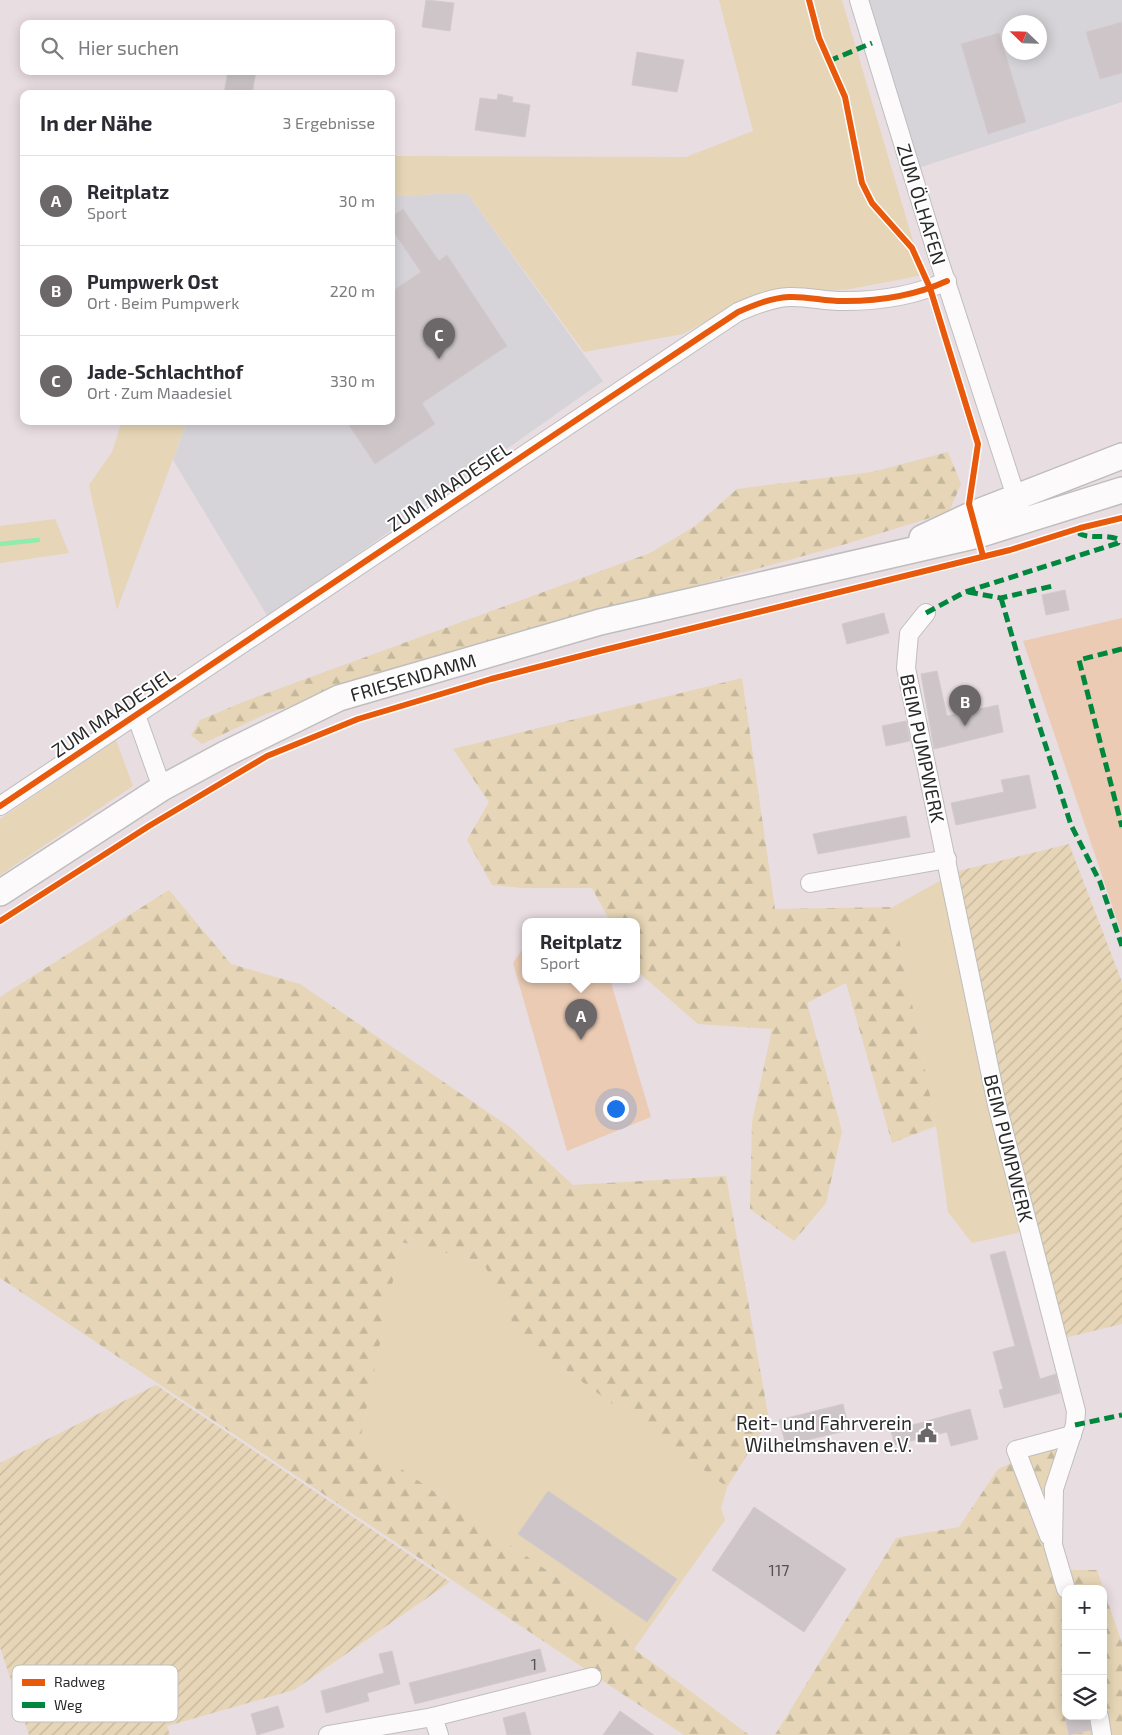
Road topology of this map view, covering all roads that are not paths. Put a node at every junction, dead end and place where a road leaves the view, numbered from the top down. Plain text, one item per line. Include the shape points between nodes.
1 (859, 0) edge
2 (947, 281) junction
3 (1122, 456) edge
4 (1122, 490) edge
5 (1016, 498) junction
6 (1025, 521) junction
7 (867, 563) junction
8 (926, 613) dead end
9 (136, 715) junction
10 (162, 788) junction
11 (0, 806) edge
12 (947, 859) junction
13 (810, 883) dead end
14 (0, 893) edge
15 (1072, 1435) junction
16 (1052, 1545) junction
17 (1065, 1585) edge
18 (592, 1677) dead end
19 (434, 1717) junction
20 (1099, 1720) edge
21 (328, 1735) edge
22 (438, 1735) edge
23 (1102, 1735) edge

1 - 2 street, ZUM ÖLHAFEN
2 - 5 street, ZUM ÖLHAFEN
2 - 9 street, ZUM MAADESIEL via 875,300 788,297 762,302 738,312
3 - 5 main road, FRIESENDAMM
4 - 6 main road, FRIESENDAMM
5 - 6 street, ZUM ÖLHAFEN
5 - 7 main road, FRIESENDAMM via 973,514
6 - 7 main road, FRIESENDAMM
7 - 10 main road, FRIESENDAMM via 600,622 339,698
8 - 12 street, BEIM PUMPWERK via 909,634 906,668
9 - 10 street, ZUM MAADESIEL
9 - 11 street, ZUM MAADESIEL
10 - 14 main road, FRIESENDAMM
12 - 13 street
12 - 15 street, BEIM PUMPWERK via 997,1105 1076,1411
15 - 16 street, BEIM PUMPWERK via 1054,1489
15 - 16 street, BEIM PUMPWERK via 1016,1450
16 - 17 street, BEIM PUMPWERK
18 - 19 street
19 - 21 street
19 - 22 street
20 - 23 street

